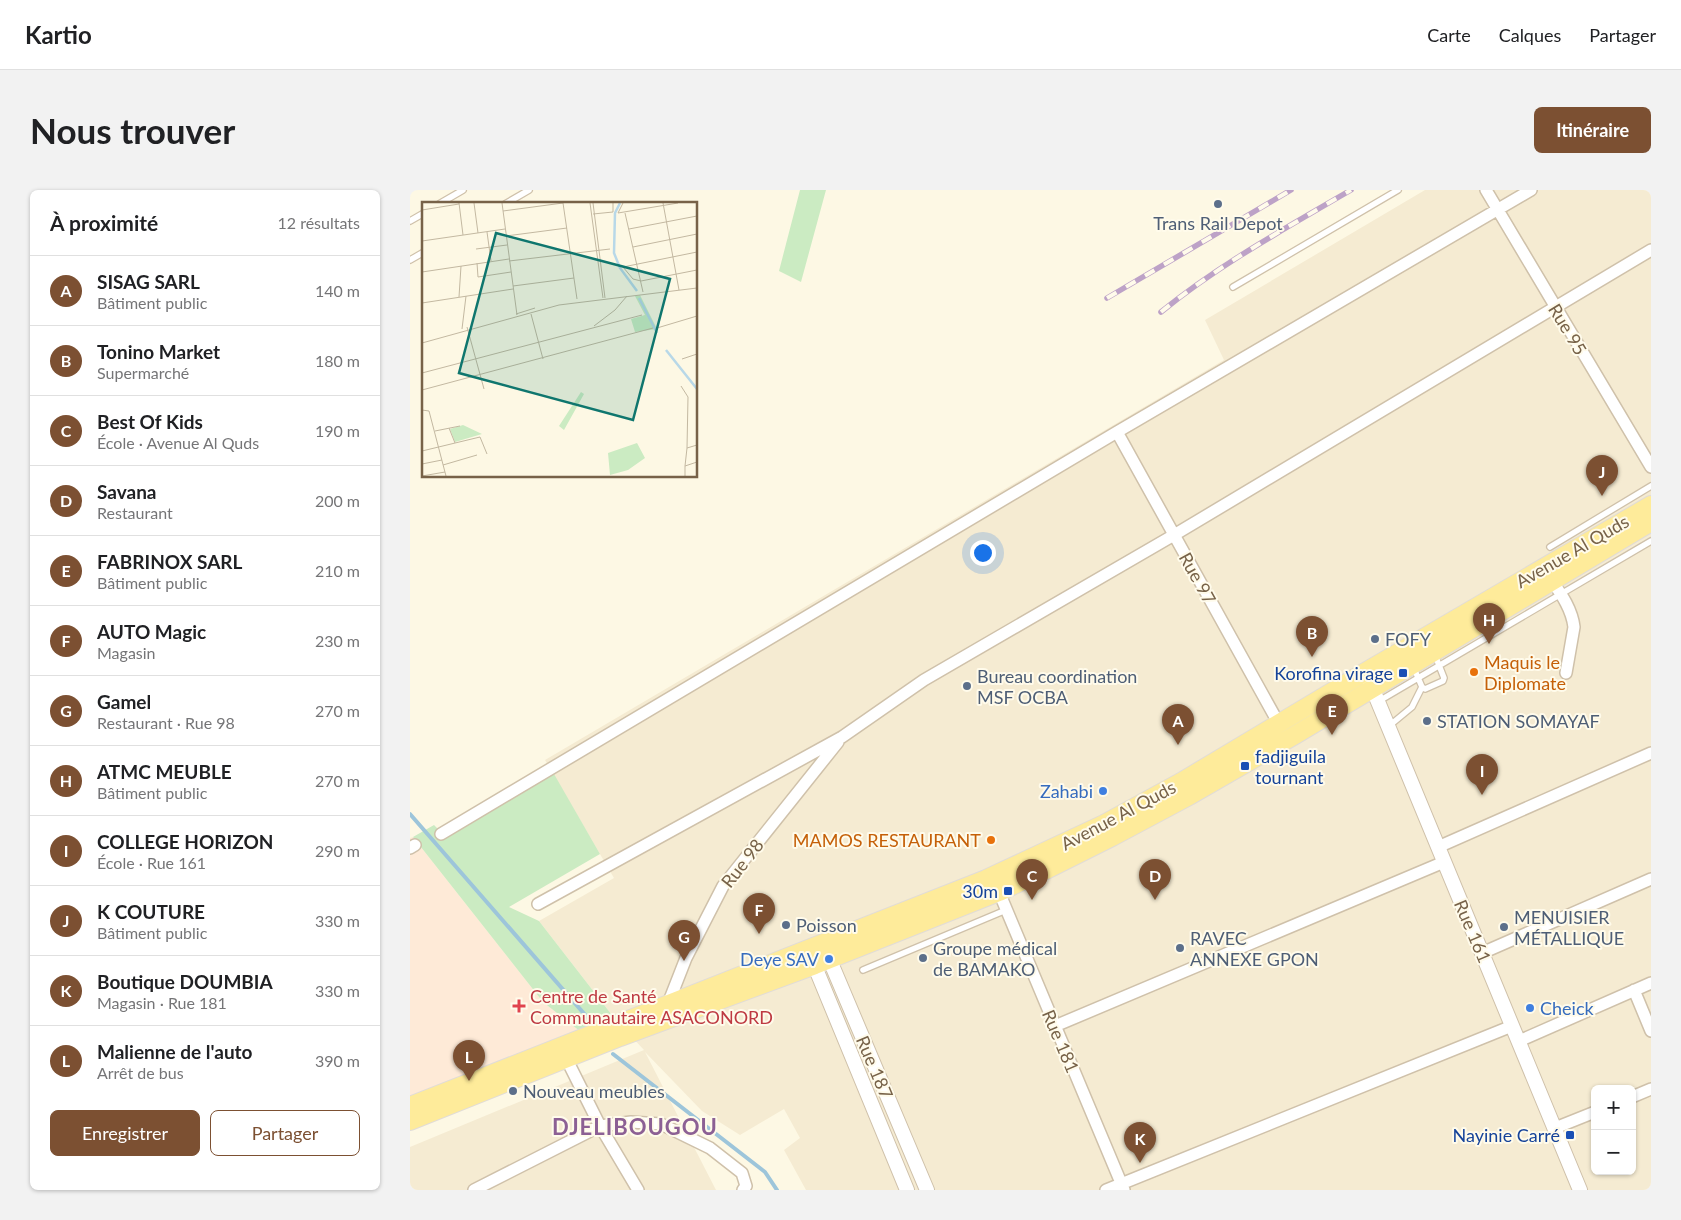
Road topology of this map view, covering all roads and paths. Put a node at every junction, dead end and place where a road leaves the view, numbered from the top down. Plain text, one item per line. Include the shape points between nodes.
1 (463, 190) edge
2 (529, 190) edge
3 (1398, 190) edge
4 (1486, 190) edge
5 (1531, 190) edge
6 (442, 202) edge
7 (509, 202) edge
8 (1498, 210) junction
9 (422, 214) edge
10 (410, 221) edge
11 (1651, 250) edge
12 (422, 253) edge
13 (410, 260) edge
14 (1233, 287) dead end
15 (1555, 307) junction
16 (1117, 432) junction
17 (1651, 467) edge
18 (1651, 486) edge
19 (1651, 505) edge
20 (1651, 522) edge
21 (1174, 534) junction
22 (1651, 541) edge
23 (1550, 547) dead end
24 (1557, 588) junction
25 (1437, 659) junction
26 (1416, 671) junction
27 (1365, 672) junction
28 (1566, 673) dead end
29 (1422, 687) junction
30 (1375, 695) junction
31 (1279, 724) junction
32 (1388, 726) junction
33 (842, 737) junction
34 (1651, 753) edge
35 (441, 834) dead end
36 (1438, 847) junction
37 (1444, 862) junction
38 (1651, 879) edge
39 (998, 892) junction
40 (538, 904) dead end
41 (1006, 910) junction
42 (1482, 953) junction
43 (819, 954) junction
44 (863, 970) dead end
45 (1651, 983) edge
46 (1634, 990) junction
47 (668, 1004) junction
48 (1055, 1026) junction
49 (1512, 1026) junction
50 (616, 1031) junction
51 (1651, 1031) edge
52 (1519, 1041) junction
53 (587, 1043) junction
54 (566, 1058) junction
55 (1651, 1089) edge
56 (1636, 1095) edge
57 (410, 1106) edge
58 (1591, 1114) edge
59 (410, 1121) edge
60 (600, 1126) junction
61 (1555, 1128) junction
62 (1122, 1187) edge
63 (1577, 1189) edge
64 (474, 1190) edge
65 (638, 1190) edge
66 (743, 1190) edge
67 (907, 1190) edge
68 (927, 1190) edge
69 (1106, 1190) edge

1 - 6 lane
2 - 7 lane
3 - 14 lane
4 - 8 street, Rue 95
5 - 8 street
8 - 15 street, Rue 95
8 - 16 street
9 - 10 lane
11 - 15 street
12 - 13 lane
15 - 17 street, Rue 95
15 - 21 street
16 - 21 street, Rue 97
16 - 35 street
18 - 23 lane, Avenue Al Quds
19 - 27 main road, Avenue Al Quds
20 - 24 main road, Avenue Al Quds
21 - 31 street, Rue 97
21 - 33 street via 924,680
22 - 24 lane, Avenue Al Quds
24 - 25 main road, Avenue Al Quds
24 - 28 street via 1574,627
25 - 26 main road, Avenue Al Quds
25 - 29 lane via 1443,681 1425,689
26 - 29 lane
26 - 30 main road, Avenue Al Quds
27 - 30 street, Rue 161
27 - 31 main road, Avenue Al Quds
29 - 32 lane via 1408,712
30 - 32 street, Rue 161
30 - 39 main road, Avenue Al Quds via 1295,735 1112,837
31 - 43 main road, Avenue Al Quds via 1104,824
32 - 36 street, Rue 161
33 - 40 street
33 - 47 street, Rue 98 via 723,886 686,958
34 - 36 street
36 - 37 street, Rue 161
37 - 42 street, Rue 161
37 - 48 street
38 - 42 street
39 - 41 street, Rue 181
39 - 43 main road, Avenue Al Quds
41 - 44 lane
41 - 48 street, Rue 181
42 - 49 street, Rue 161
43 - 47 main road, Avenue Al Quds
43 - 50 main road, Avenue Al Quds
43 - 67 street, Rue 187
43 - 68 street, Rue 187
45 - 46 street
46 - 51 street
46 - 52 street
47 - 50 main road, Avenue Al Quds
48 - 62 street, Rue 181
49 - 52 street, Rue 161
49 - 62 street
50 - 53 main road, Avenue Al Quds
52 - 61 street, Rue 161
53 - 54 main road, Avenue Al Quds
53 - 57 main road, Avenue Al Quds
54 - 59 main road, Avenue Al Quds
54 - 60 street
55 - 56 street
58 - 61 street
60 - 64 street
60 - 65 street
60 - 66 street via 631,1122 661,1124 710,1148 742,1173 746,1186
61 - 63 street, Rue 161
62 - 69 street

